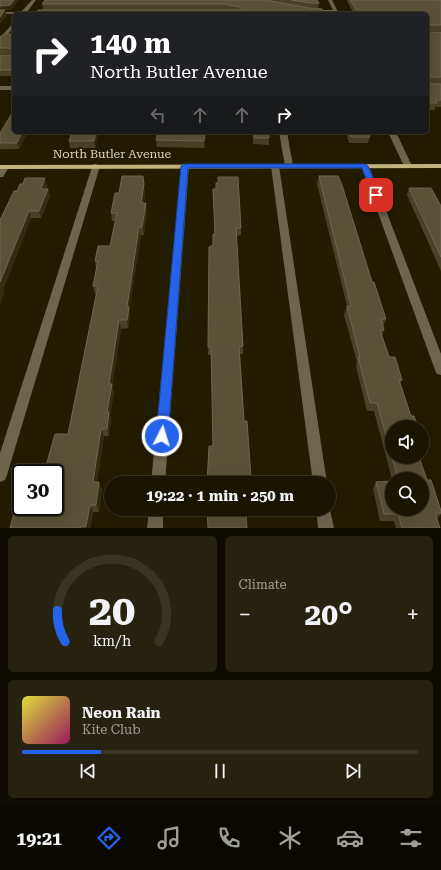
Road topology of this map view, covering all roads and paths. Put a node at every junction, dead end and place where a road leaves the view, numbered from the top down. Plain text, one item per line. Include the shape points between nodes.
1 (34, 0) edge
2 (330, 0) edge
3 (301, 10) edge
4 (25, 12) edge
5 (324, 12) edge
6 (336, 12) edge
7 (0, 13) edge
8 (12, 14) edge
9 (12, 27) edge
10 (0, 32) edge
11 (8, 32) junction
12 (12, 32) edge
13 (0, 41) edge
14 (0, 88) edge
15 (12, 88) edge
16 (283, 134) edge
17 (393, 134) edge
18 (96, 166) junction
19 (185, 166) junction
20 (275, 166) junction
21 (290, 166) junction
22 (365, 166) junction
23 (408, 166) junction
24 (441, 166) edge
25 (2, 167) edge
26 (0, 175) edge
27 (441, 370) edge
28 (0, 475) edge
29 (159, 476) edge
30 (319, 476) edge
31 (156, 516) edge
32 (325, 516) edge
33 (155, 528) edge
34 (326, 528) edge

1 - 4 street
2 - 6 street
3 - 5 street
7 - 8 street
9 - 11 street
10 - 11 street
11 - 12 street
11 - 13 street
14 - 15 street
16 - 21 street
17 - 23 street
18 - 19 main road, North Butler Avenue
18 - 25 main road, North Butler Avenue
18 - 28 street
19 - 20 main road, North Butler Avenue
19 - 29 street
20 - 21 main road, North Butler Avenue
20 - 30 street
21 - 22 main road, North Butler Avenue
22 - 23 main road, North Butler Avenue
22 - 27 street
23 - 24 main road, North Butler Avenue
25 - 26 street
31 - 33 street
32 - 34 street

